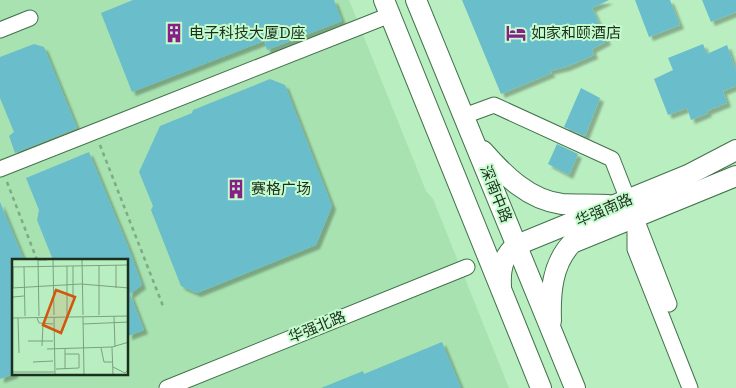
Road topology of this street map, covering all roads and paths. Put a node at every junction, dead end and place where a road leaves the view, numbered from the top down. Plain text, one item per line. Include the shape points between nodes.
1 (416, 0) edge
2 (387, 7) edge
3 (30, 18) dead end
4 (0, 30) edge
5 (464, 116) junction
6 (94, 132) junction
7 (474, 141) junction
8 (736, 150) edge
9 (1, 169) edge
10 (736, 176) edge
11 (626, 208) junction
12 (517, 245) junction
13 (37, 259) edge
14 (467, 267) dead end
15 (501, 290) junction
16 (669, 304) dead end
17 (162, 306) dead end
18 (551, 331) junction
19 (166, 388) edge
20 (541, 388) edge
21 (575, 388) edge
22 (690, 388) edge

1 - 5 main road, 深南中路
2 - 6 street
2 - 15 main road, 深南中路
3 - 4 street
5 - 7 main road, 深南中路
5 - 11 street via 494,105 612,159
6 - 9 street
6 - 17 path
7 - 11 main road via 504,173 539,198 561,204
7 - 12 main road, 深南中路
8 - 11 main road, 华强南路
9 - 13 path
10 - 11 main road, 华强南路
11 - 12 main road, 华强南路
11 - 16 street
11 - 18 main road, 华强南路 via 572,243 561,257 552,297
11 - 22 street via 634,249
12 - 15 main road via 503,262
12 - 18 main road, 深南中路
14 - 19 street, 华强北路
15 - 20 main road, 深南中路
18 - 21 main road, 深南中路

